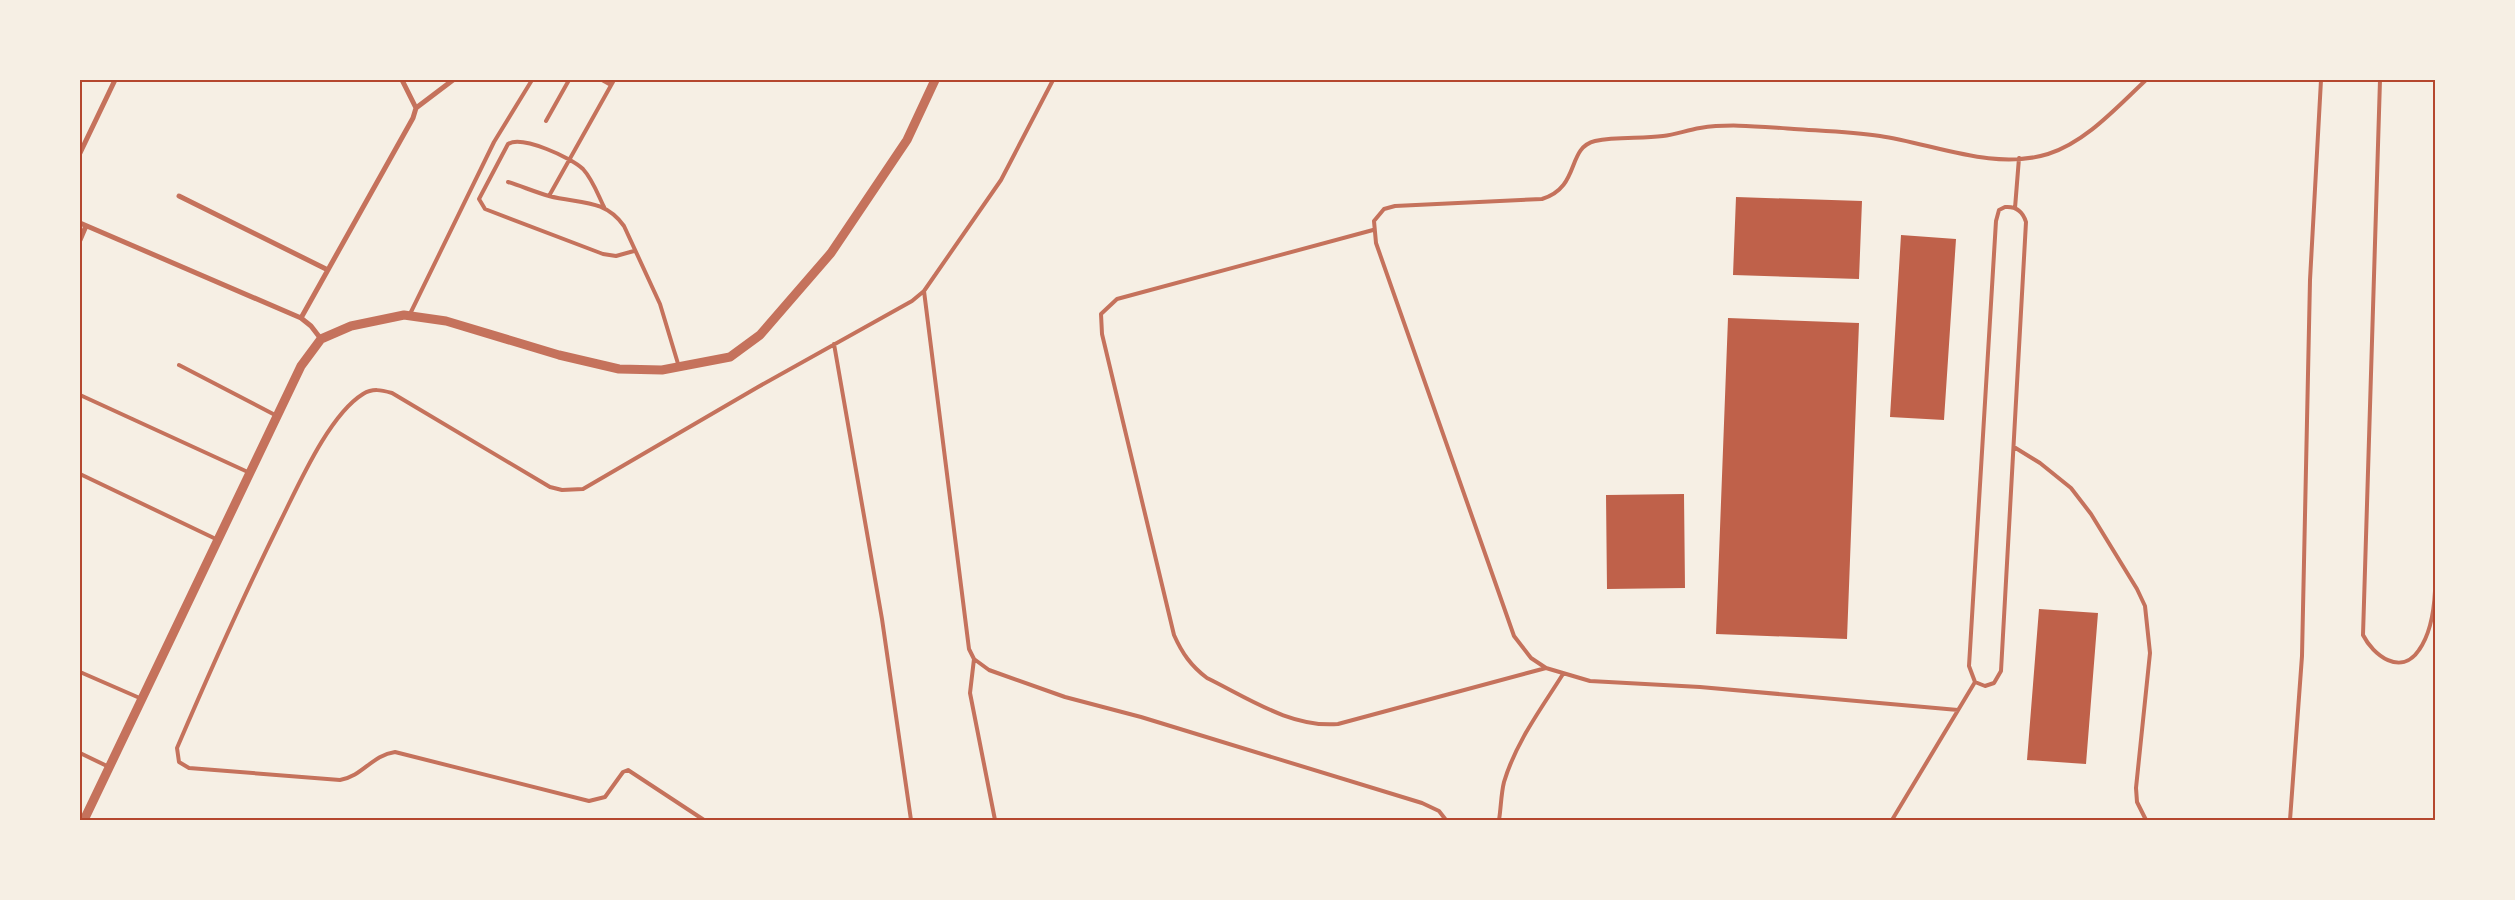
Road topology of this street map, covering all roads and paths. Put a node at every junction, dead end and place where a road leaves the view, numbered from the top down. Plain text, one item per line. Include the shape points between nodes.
1 (115, 80) edge
2 (402, 80) edge
3 (453, 80) edge
4 (532, 80) edge
5 (569, 80) edge
6 (602, 80) edge
7 (614, 80) edge
8 (935, 80) edge
9 (1052, 80) edge
10 (2146, 80) edge
11 (2321, 80) edge
12 (2380, 80) edge
13 (611, 85) junction
14 (416, 108) junction
15 (546, 121) dead end
16 (80, 153) edge
17 (2019, 158) junction
18 (569, 159) junction
19 (508, 182) dead end
20 (179, 196) dead end
21 (549, 196) junction
22 (604, 207) junction
23 (2015, 208) junction
24 (80, 223) edge
25 (86, 226) junction
26 (1373, 230) junction
27 (80, 240) edge
28 (634, 251) junction
29 (328, 270) junction
30 (924, 291) junction
31 (409, 316) junction
32 (301, 318) junction
33 (321, 339) junction
34 (834, 344) junction
35 (179, 365) dead end
36 (679, 367) junction
37 (80, 395) edge
38 (277, 416) junction
39 (2014, 448) junction
40 (80, 474) edge
41 (250, 474) junction
42 (218, 540) junction
43 (2435, 591) edge
44 (974, 659) junction
45 (1546, 668) junction
46 (80, 672) edge
47 (1563, 674) junction
48 (1976, 682) junction
49 (142, 699) junction
50 (1958, 710) junction
51 (80, 753) edge
52 (109, 767) junction
53 (84, 820) edge
54 (704, 820) edge
55 (911, 820) edge
56 (995, 820) edge
57 (1446, 820) edge
58 (1499, 820) edge
59 (1892, 820) edge
60 (2146, 820) edge
61 (2290, 820) edge

1 - 16 street
2 - 14 street
3 - 14 street
4 - 31 lane via 494,142
5 - 15 lane
6 - 13 lane
7 - 13 lane
8 - 36 street via 906,140 831,253 760,335 730,357
9 - 30 lane via 1001,180
10 - 17 lane via 2066,148
11 - 61 lane via 2310,280 2302,656
12 - 43 lane via 2363,635 2378,656 2392,663 2408,660 2418,652 2434,609
13 - 18 lane
14 - 29 street
17 - 23 lane
17 - 26 lane via 1953,153 1882,136 1853,133 1737,125 1698,128 1664,136 1593,142 1580,152 1560,191 1542,199 1395,206 1377,214
18 - 21 lane
18 - 22 lane via 589,177
18 - 28 lane via 524,141 513,140 479,199 485,209 603,254 616,256
19 - 21 lane
20 - 29 street
21 - 22 lane
22 - 28 lane via 624,226
23 - 39 lane via 2026,222
23 - 48 lane via 1999,210 1996,221 1969,666
24 - 25 street
25 - 27 street
25 - 32 street
26 - 45 lane via 1435,417 1514,636 1531,658
26 - 45 lane via 1117,299 1101,314 1105,343 1174,635 1180,650 1207,678 1288,717 1320,725 1338,724
28 - 36 lane via 660,304
29 - 32 street
30 - 34 lane via 912,301
30 - 44 lane via 969,649
31 - 33 street via 350,326
31 - 36 street via 446,321 559,355 620,369
32 - 33 street
33 - 38 street via 301,366
34 - 54 lane via 610,475 583,489 574,490 550,487 392,393 372,390 362,394 332,427 293,495 230,624 177,748 179,762 189,768 340,780 356,776 380,757 394,752 589,801 605,797 623,772 628,770
34 - 55 lane via 878,600
35 - 38 lane
37 - 41 lane
38 - 41 street
39 - 48 lane via 2001,671 1998,680 1990,686
39 - 60 lane via 2040,463 2070,488 2091,514 2145,606 2150,653 2136,788 2137,802
40 - 42 lane
41 - 42 street
42 - 49 street
44 - 56 lane via 970,693
44 - 57 lane via 989,670 1084,703 1141,717 1431,806
45 - 47 lane
46 - 49 lane
47 - 50 lane via 1590,681 1700,687
47 - 58 lane via 1515,753 1503,784
48 - 50 lane
49 - 52 street
50 - 59 lane
51 - 52 lane
52 - 53 street

